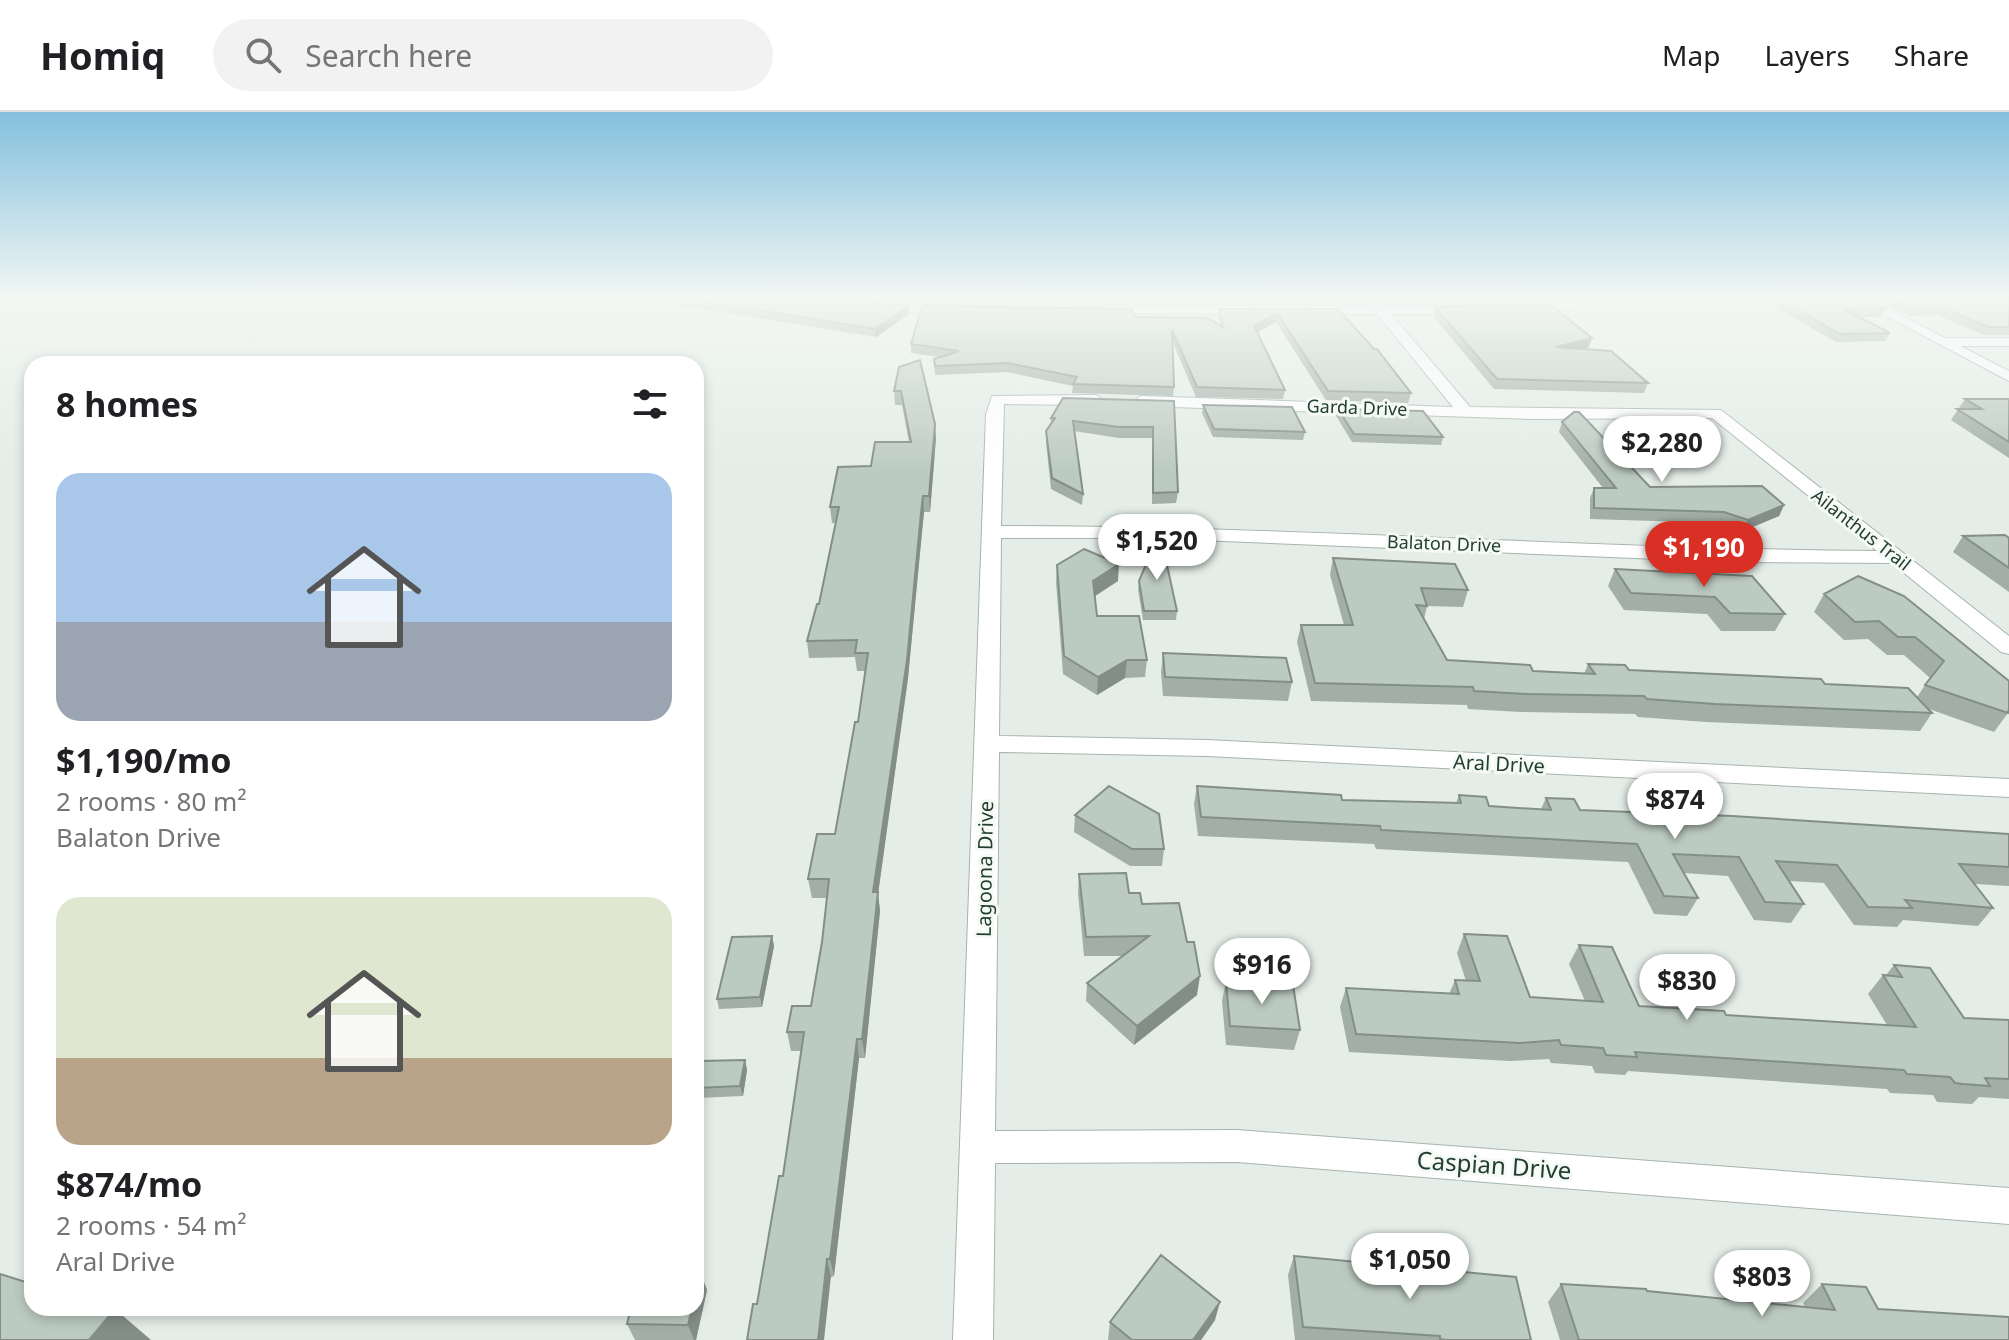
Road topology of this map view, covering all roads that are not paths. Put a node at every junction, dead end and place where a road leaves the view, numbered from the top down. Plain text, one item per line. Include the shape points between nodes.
1 (1421, 357) edge
2 (1971, 357) edge
3 (2009, 377) edge
4 (997, 399) joint
5 (1466, 412) junction
6 (1716, 413) joint
7 (992, 532) junction
8 (1896, 557) junction
9 (2009, 647) edge
10 (988, 744) junction
11 (2009, 788) edge
12 (978, 1147) junction
13 (2009, 1206) edge
14 (973, 1340) edge

1 - 5 street
2 - 3 street
4 - 5 street, Garda Drive
4 - 7 street, Lagoona Drive
5 - 6 street, Garda Drive
6 - 8 street, Ailanthus Trail
7 - 8 street, Balaton Drive via 1151,532 1732,556
7 - 10 street, Lagoona Drive
8 - 9 street, Ailanthus Trail
10 - 11 street, Aral Drive via 1222,748
10 - 12 street, Lagoona Drive
12 - 13 street, Caspian Drive via 1237,1146
12 - 14 street, Lagoona Drive

